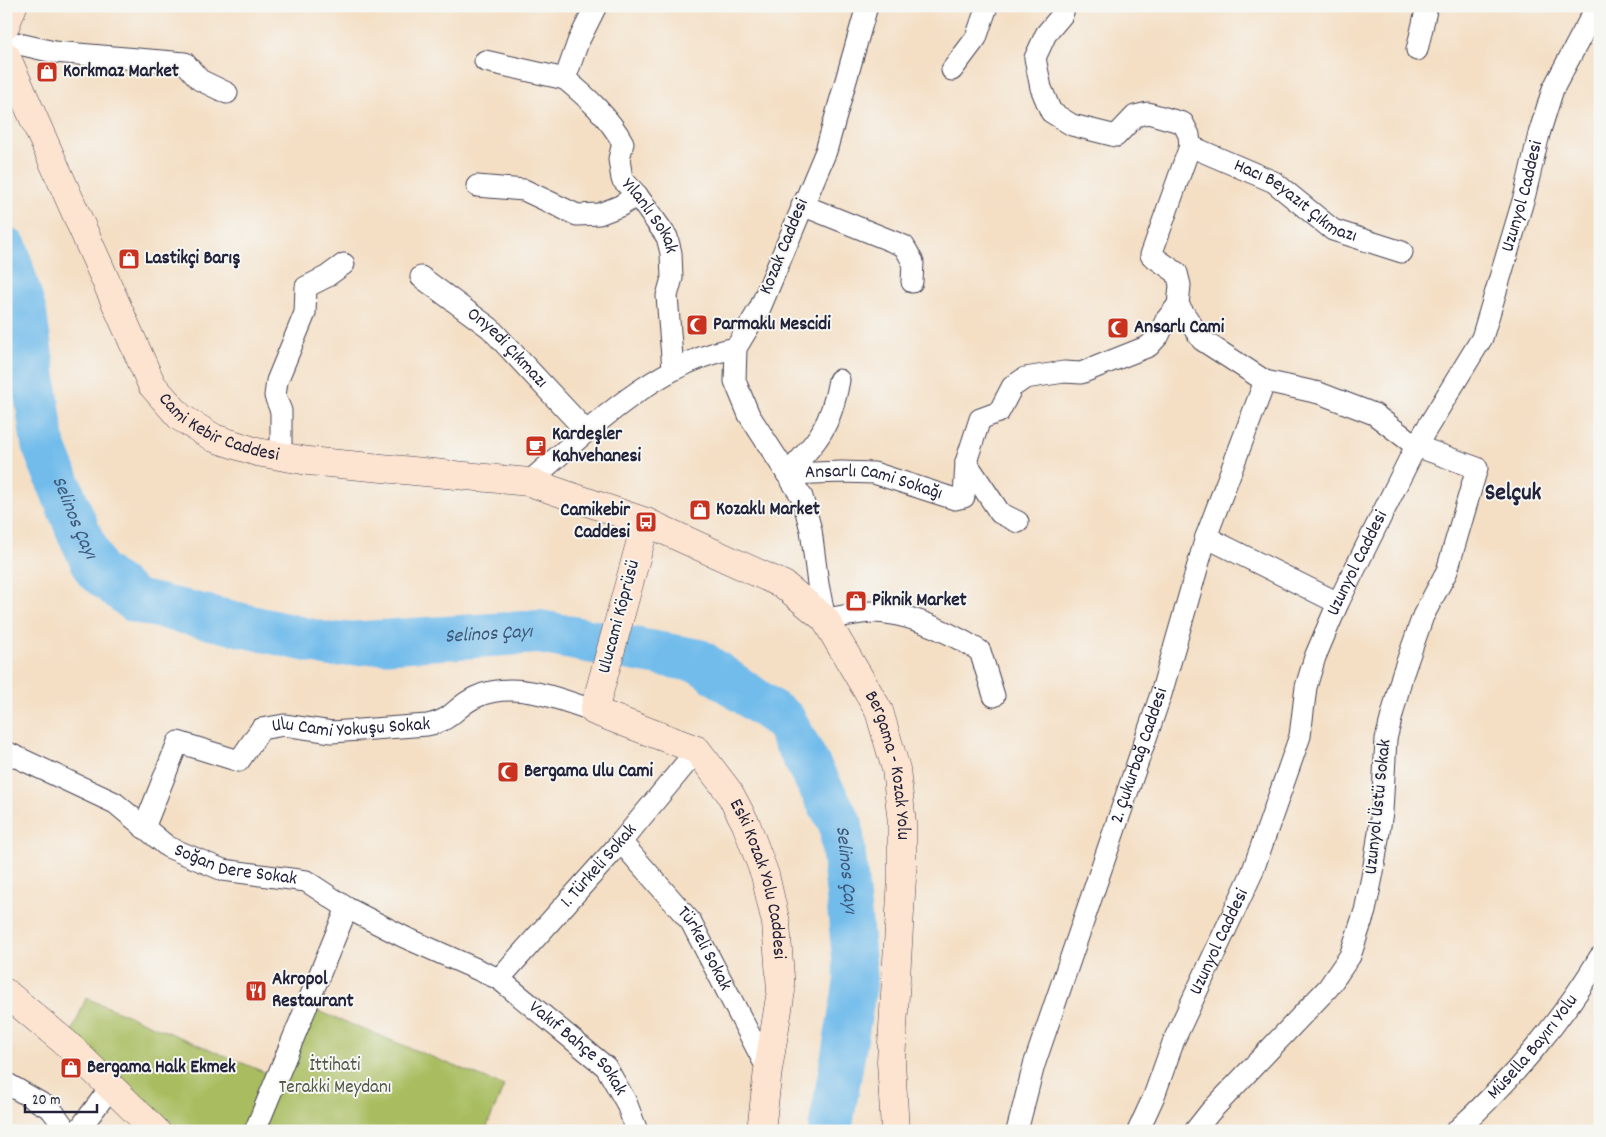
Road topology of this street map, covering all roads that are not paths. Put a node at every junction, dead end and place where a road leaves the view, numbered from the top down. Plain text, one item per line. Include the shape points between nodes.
1 (14, 6) edge
2 (596, 6) edge
3 (867, 6) edge
4 (987, 6) edge
5 (1065, 6) edge
6 (1426, 6) edge
7 (1597, 6) edge
8 (6, 24) edge
9 (6, 41) edge
10 (1417, 50) dead end
11 (6, 56) edge
12 (485, 61) dead end
13 (952, 70) dead end
14 (565, 78) junction
15 (228, 93) dead end
16 (1190, 146) junction
17 (477, 186) dead end
18 (637, 195) junction
19 (802, 205) junction
20 (1402, 252) dead end
21 (344, 264) dead end
22 (421, 277) dead end
23 (912, 282) dead end
24 (1178, 306) junction
25 (736, 348) junction
26 (673, 369) junction
27 (839, 380) dead end
28 (1266, 381) junction
29 (586, 431) junction
30 (1416, 446) junction
31 (281, 456) junction
32 (966, 462) junction
33 (787, 474) junction
34 (529, 482) junction
35 (646, 522) junction
36 (1018, 522) dead end
37 (1206, 537) junction
38 (1338, 603) junction
39 (825, 619) junction
40 (994, 696) dead end
41 (597, 701) junction
42 (697, 750) junction
43 (6, 752) edge
44 (144, 828) junction
45 (621, 842) junction
46 (347, 908) junction
47 (1600, 957) edge
48 (499, 979) junction
49 (6, 993) edge
50 (768, 1070) junction
51 (6, 1083) edge
52 (111, 1087) junction
53 (68, 1131) edge
54 (78, 1131) edge
55 (156, 1131) edge
56 (255, 1131) edge
57 (637, 1131) edge
58 (761, 1131) edge
59 (895, 1131) edge
60 (1017, 1131) edge
61 (1138, 1131) edge
62 (1195, 1131) edge
63 (1456, 1131) edge

1 - 8 main road
2 - 14 street
3 - 19 street, Kozak Caddesi via 826,152
4 - 13 street via 976,38
5 - 16 street via 1035,58 1041,88 1051,112 1072,125 1116,136 1135,116 1148,113 1182,123
6 - 10 street
7 - 30 street, Uzunyol Caddesi via 1553,89 1526,194 1482,338
9 - 15 street via 54,52 185,63 200,80
11 - 31 main road, Cami Kebir Caddesi via 152,385 180,417 214,438
12 - 14 street
14 - 18 street, Yılanlı Sokak via 616,129 623,142 619,159 622,179
16 - 20 street, Hacı Beyazıt Çıkmazı via 1274,182 1332,230
16 - 24 street via 1151,255 1177,273 1180,285
17 - 18 street via 524,190 577,215 600,214
18 - 26 street, Yılanlı Sokak via 667,237 671,253 672,278 666,296
19 - 23 street via 904,246 913,262
19 - 25 street, Kozak Caddesi via 760,308
21 - 31 street via 306,287 305,314 277,381 275,396 281,411
22 - 29 street, Onyedi Çıkmazı via 490,328
24 - 28 street via 1202,340
24 - 32 street, Ansarlı Cami Sokağı via 1149,346 1081,373 1064,372 1025,378 1012,387 999,412 980,419
25 - 26 street
25 - 33 street, Kozak Caddesi via 735,381 749,415
26 - 29 street
27 - 33 street via 826,427 811,449
28 - 30 street via 1320,393 1374,414
28 - 37 street, 2. Çukurbağ Caddesi
29 - 34 street
30 - 38 street, Uzunyol Caddesi
30 - 62 street, Uzunyol Üstü Sokak via 1477,468 1447,571 1423,616 1402,676 1386,739 1382,812 1365,911 1350,956 1328,988
31 - 34 main road, Cami Kebir Caddesi
32 - 33 street, Ansarlı Cami Sokağı via 964,497 955,499 874,473
32 - 36 street via 1000,513
33 - 39 street, Kozak Caddesi via 802,497 811,530
34 - 35 main road, Cami Kebir Caddesi
35 - 39 main road, Bergama - Kozak Yolu via 784,585
35 - 41 main road, Ulucami Köprüsü
37 - 38 street
37 - 60 street, 2. Çukurbağ Caddesi via 1161,694 1037,1056
38 - 61 street, Uzunyol Caddesi via 1315,657 1306,687 1300,736 1252,873 1174,1040
39 - 40 street via 872,612 927,624 957,637 980,651
39 - 59 main road, Bergama - Kozak Yolu via 879,711 896,769 902,823 902,878 891,1062
41 - 42 main road
41 - 44 street, Ulu Cami Yokuşu Sokak via 507,690 477,697 443,722 427,725 332,732 284,725 261,729 240,761 178,742
42 - 45 street, 1. Türkeli Sokak
42 - 50 main road, Eski Kozak Yolu Caddesi via 729,792 746,824 765,875 774,913 781,991
43 - 44 street, Soğan Dere Sokak via 115,803
44 - 46 street, Soğan Dere Sokak via 168,847 223,870 306,881
45 - 48 street, 1. Türkeli Sokak
45 - 50 street, Türkeli Sokak via 691,922
46 - 48 street, Soğan Dere Sokak
46 - 56 street
47 - 63 street, Müsella Bayırı Yolu via 1581,988 1529,1054
48 - 57 street, Vakıf Bahçe Sokak via 606,1067 626,1102
49 - 52 main road
50 - 58 main road, Eski Kozak Yolu Caddesi
51 - 53 street via 51,1109
52 - 54 street
52 - 55 main road

